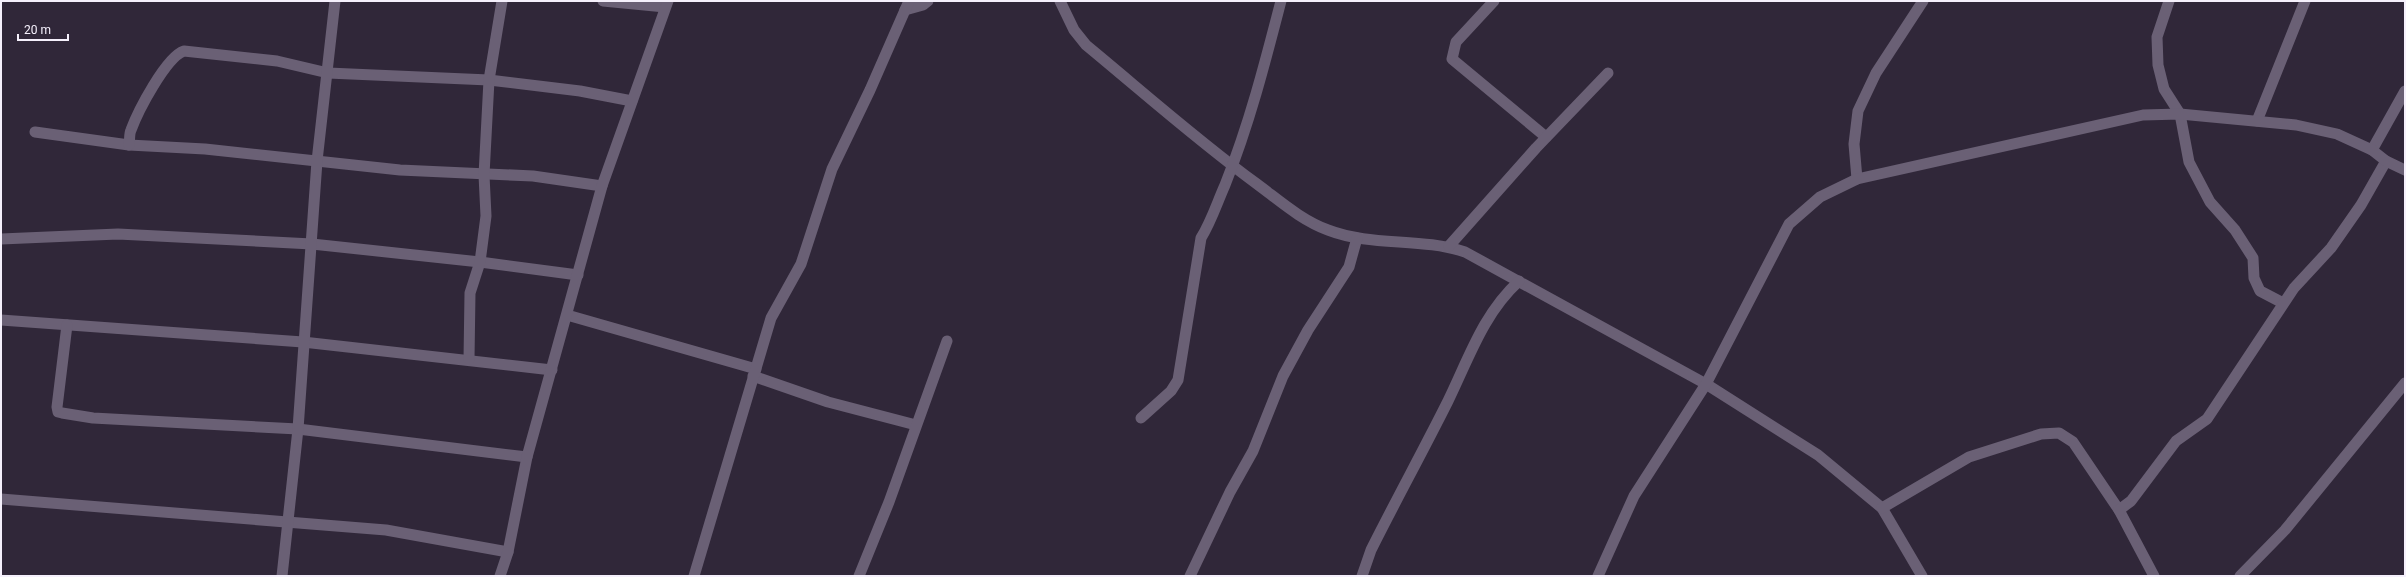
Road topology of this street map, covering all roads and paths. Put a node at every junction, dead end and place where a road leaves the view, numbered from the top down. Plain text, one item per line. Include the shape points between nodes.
1 (334, 1) edge
2 (502, 1) edge
3 (603, 1) edge
4 (928, 1) edge
5 (1060, 1) edge
6 (1281, 1) edge
7 (1494, 1) edge
8 (1923, 1) edge
9 (2169, 1) edge
10 (2305, 1) edge
11 (666, 4) edge
12 (907, 5) edge
13 (328, 73) junction
14 (1608, 73) dead end
15 (489, 80) junction
16 (2405, 91) edge
17 (632, 101) junction
18 (2180, 114) junction
19 (2258, 121) junction
20 (35, 132) dead end
21 (1546, 137) junction
22 (129, 145) junction
23 (2372, 150) junction
24 (317, 161) junction
25 (2386, 162) junction
26 (1232, 166) junction
27 (2405, 170) edge
28 (484, 175) junction
29 (1857, 179) junction
30 (602, 186) junction
31 (1, 238) edge
32 (1356, 238) junction
33 (312, 244) junction
34 (1449, 246) junction
35 (480, 262) junction
36 (578, 275) junction
37 (1519, 282) junction
38 (2284, 303) junction
39 (567, 315) junction
40 (1, 320) edge
41 (67, 325) junction
42 (947, 340) dead end
43 (303, 342) junction
44 (469, 359) junction
45 (552, 370) junction
46 (754, 372) junction
47 (2405, 383) edge
48 (1706, 384) junction
49 (1141, 418) dead end
50 (916, 425) junction
51 (298, 429) junction
52 (527, 457) junction
53 (1, 499) edge
54 (1882, 508) junction
55 (2119, 510) junction
56 (288, 521) junction
57 (508, 552) junction
58 (282, 576) edge
59 (500, 576) edge
60 (694, 576) edge
61 (859, 576) edge
62 (1190, 576) edge
63 (1362, 576) edge
64 (1598, 576) edge
65 (1922, 576) edge
66 (2154, 576) edge
67 (2240, 576) edge

1 - 13 street
2 - 15 street
3 - 11 street
4 - 12 street via 923,5
5 - 26 street via 1074,30 1086,45
6 - 26 street via 1262,79
7 - 21 street via 1456,42 1452,59
8 - 29 street via 1876,73 1858,111 1854,144
9 - 18 street via 2157,37 2158,65 2164,89
10 - 19 street
11 - 17 street
12 - 46 street via 832,169 801,264 771,318
13 - 15 street
13 - 22 street via 277,61 184,51 179,53 148,96 131,131
13 - 24 street
14 - 21 street
15 - 17 street
15 - 28 street
16 - 23 street
17 - 30 street
18 - 19 street
18 - 29 street via 2143,115
18 - 38 street via 2189,162 2210,202 2235,230 2253,258 2254,278 2260,291
19 - 23 street via 2296,125 2337,134
20 - 22 street
21 - 34 street
22 - 24 street via 205,149
23 - 25 street
24 - 28 street via 400,170
24 - 33 street
25 - 27 street
25 - 38 street via 2361,205 2331,248 2294,288
26 - 32 street via 1305,220
26 - 49 street via 1201,238 1178,380 1171,391
28 - 30 street via 533,176
28 - 35 street via 486,216
29 - 48 street via 1820,197 1789,224
30 - 36 street
31 - 33 street via 118,234
32 - 34 street
32 - 62 street via 1349,267 1308,330 1283,376 1253,451 1230,492
33 - 35 street
33 - 43 street
34 - 37 street
35 - 36 street
35 - 44 street via 470,293
36 - 39 street
37 - 48 street
37 - 63 street via 1495,307 1478,334 1448,401 1371,550
38 - 55 street via 2207,419 2176,441 2131,501
39 - 45 street
39 - 46 street
40 - 41 street
41 - 43 street
41 - 51 street via 58,412 93,418
42 - 50 street
43 - 44 street
43 - 51 street
44 - 45 street
45 - 52 street
46 - 50 street via 828,402
46 - 60 street
47 - 67 street via 2285,530
48 - 54 street via 1818,455
48 - 64 street via 1634,496
50 - 61 street
51 - 52 street
51 - 56 street
52 - 57 street
53 - 56 street
54 - 55 street via 1969,457 2041,434 2059,433 2073,442
54 - 65 street
55 - 66 street
56 - 57 street via 386,530
56 - 58 street
57 - 59 street

